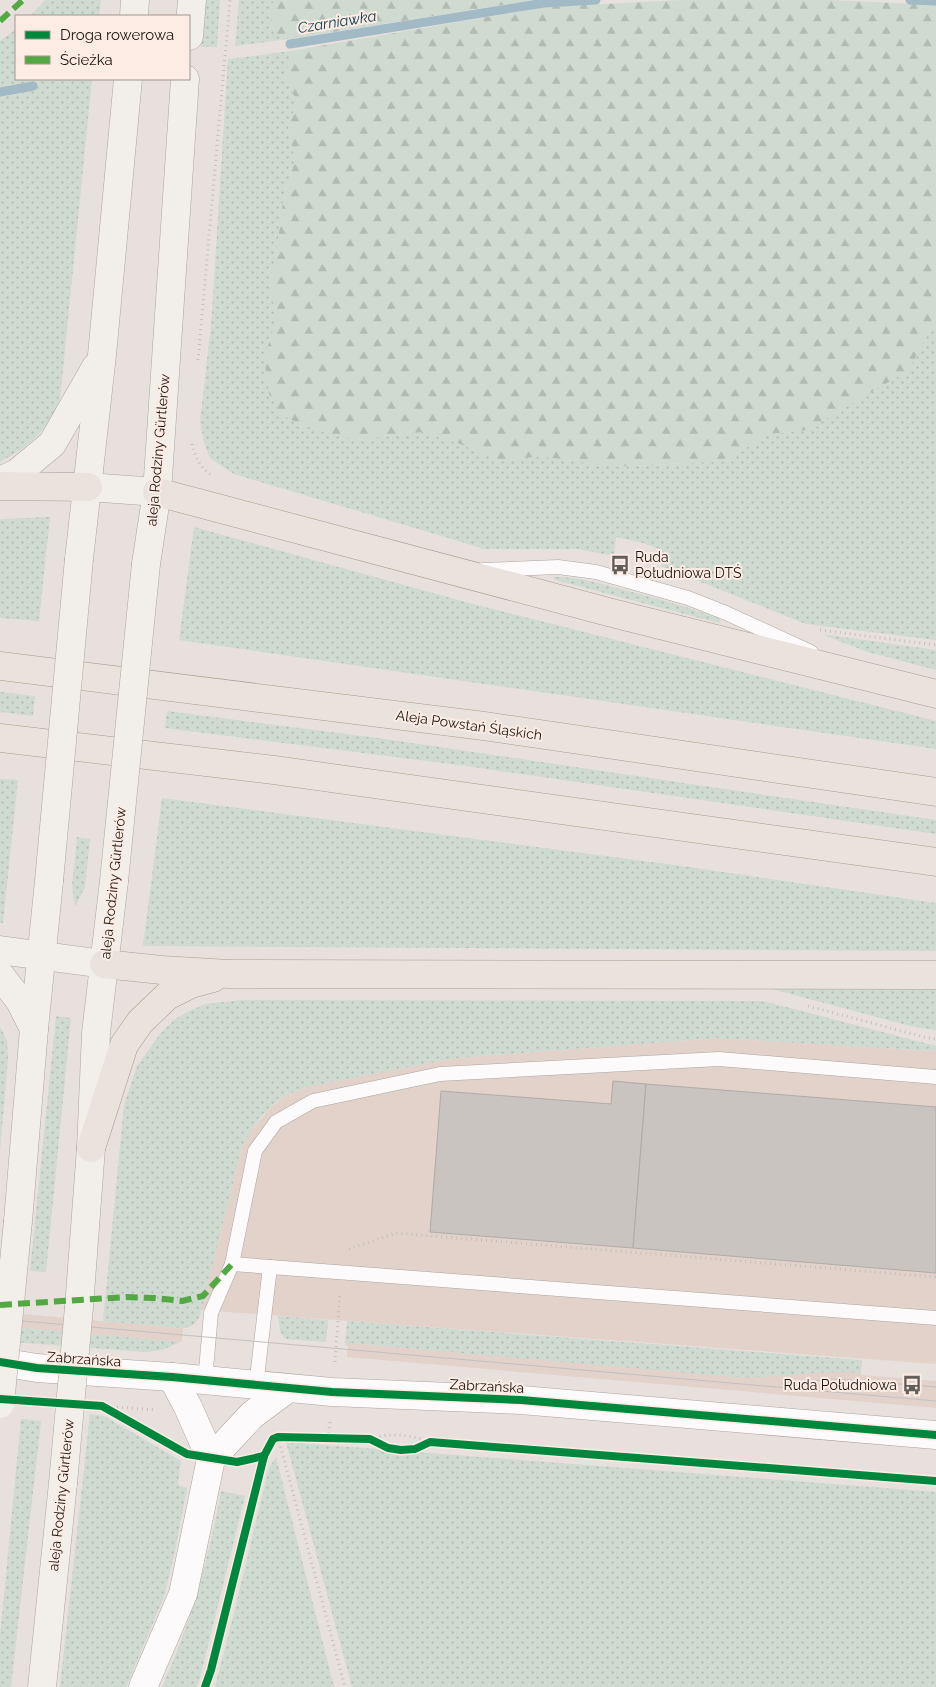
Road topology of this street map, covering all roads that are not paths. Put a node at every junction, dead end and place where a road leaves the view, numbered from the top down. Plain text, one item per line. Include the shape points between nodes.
1 (135, 0) edge
2 (192, 0) edge
3 (134, 15) edge
4 (190, 24) edge
5 (128, 80) edge
6 (185, 80) edge
7 (102, 355) junction
8 (0, 481) edge
9 (0, 486) edge
10 (88, 487) junction
11 (157, 492) junction
12 (0, 666) edge
13 (936, 694) edge
14 (0, 738) edge
15 (936, 792) edge
16 (936, 862) edge
17 (0, 950) edge
18 (41, 955) junction
19 (104, 964) junction
20 (229, 974) junction
21 (0, 975) edge
22 (936, 976) edge
23 (34, 1029) junction
24 (936, 1077) edge
25 (91, 1148) junction
26 (232, 1264) junction
27 (270, 1267) junction
28 (936, 1318) edge
29 (0, 1362) edge
30 (37, 1368) junction
31 (0, 1371) edge
32 (172, 1378) junction
33 (205, 1381) junction
34 (256, 1386) junction
35 (287, 1388) junction
36 (0, 1404) edge
37 (936, 1435) edge
38 (211, 1459) junction
39 (42, 1687) edge
40 (143, 1687) edge

1 - 3 main road
2 - 4 main road
5 - 7 main road
6 - 11 main road, aleja Rodziny Gürtlerów
7 - 8 main road via 52,444 17,473
7 - 10 main road
9 - 10 main road
10 - 11 main road
10 - 18 main road, bridge
11 - 13 main road
11 - 19 main road, aleja Rodziny Gürtlerów, bridge via 146,564
12 - 15 main road, Aleja Powstań Śląskich via 484,726
14 - 16 main road via 274,770
17 - 18 main road
18 - 19 main road
18 - 23 main road
19 - 20 main road
19 - 25 main road, aleja Rodziny Gürtlerów via 96,1033
20 - 22 main road
20 - 25 main road via 191,984 167,996 140,1022 124,1044
21 - 23 main road via 20,1001
23 - 36 main road, bridge
24 - 26 lane via 719,1059 440,1074 313,1102 276,1122 256,1151
25 - 39 main road, aleja Rodziny Gürtlerów, bridge via 87,1220
26 - 27 lane
26 - 33 lane via 211,1313
27 - 28 lane
27 - 34 lane
29 - 30 street, Zabrzańska
30 - 31 street, Zabrzańska
30 - 32 street, Zabrzańska
32 - 33 street, Zabrzańska
32 - 38 street
33 - 34 street, Zabrzańska
34 - 35 street, Zabrzańska
35 - 37 street, Zabrzańska via 521,1400
35 - 38 street via 252,1415
38 - 40 street via 183,1594

